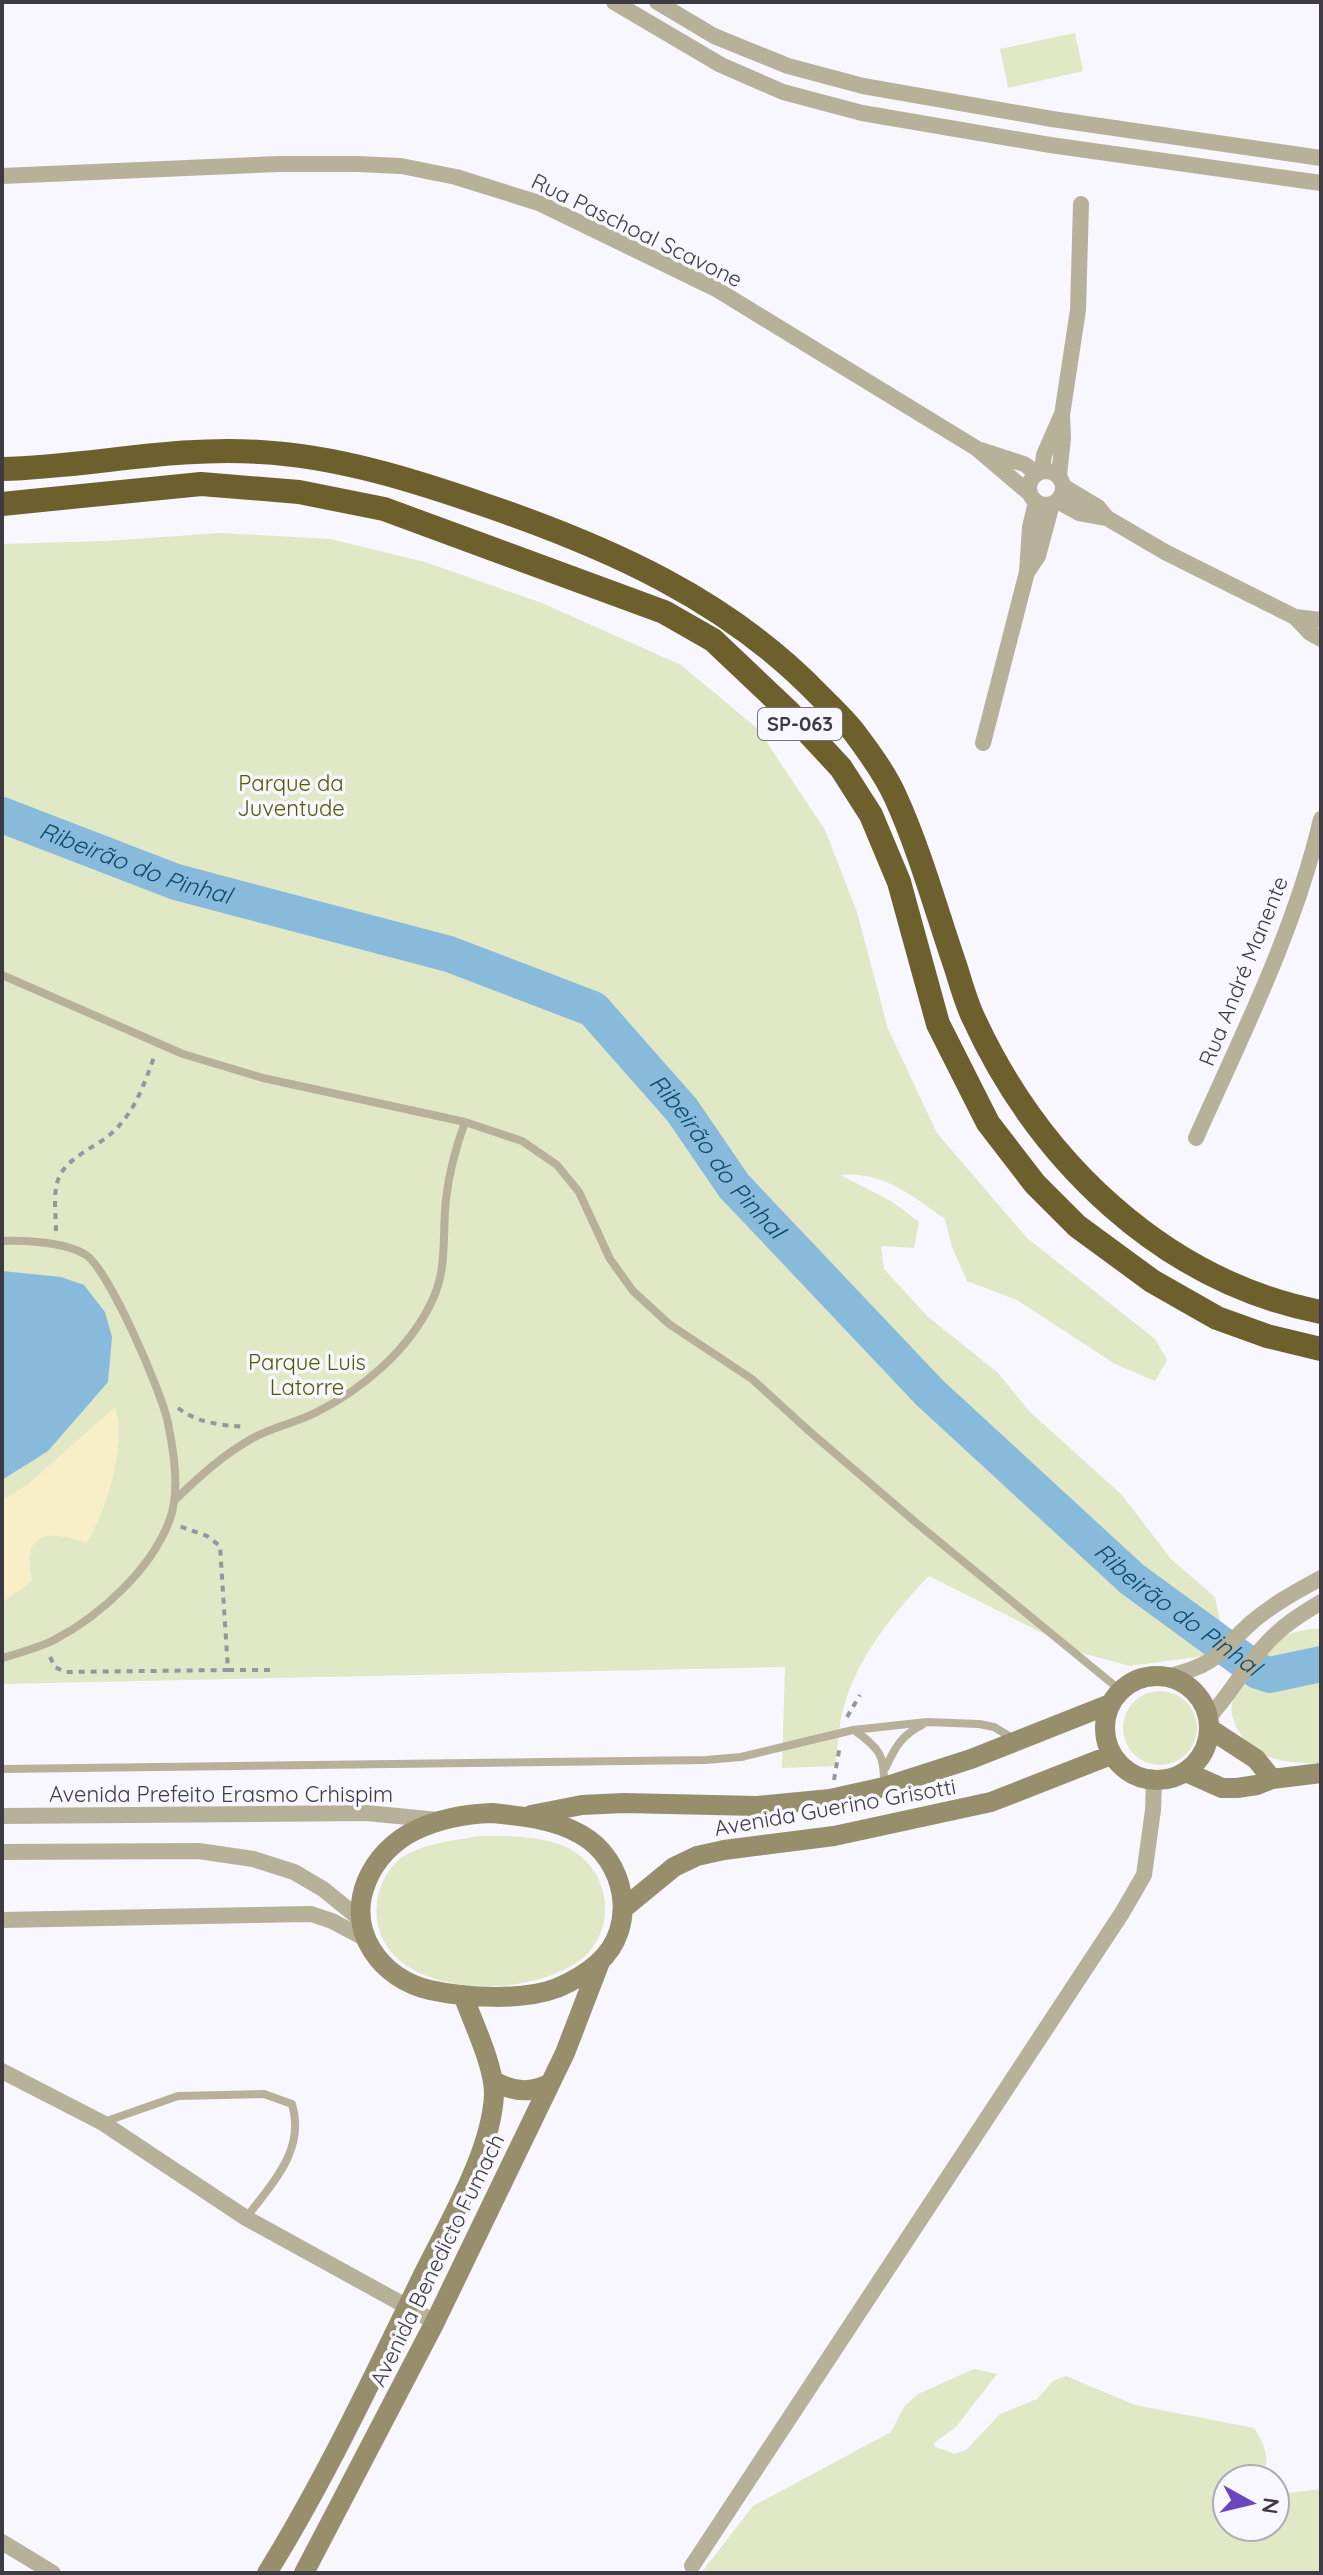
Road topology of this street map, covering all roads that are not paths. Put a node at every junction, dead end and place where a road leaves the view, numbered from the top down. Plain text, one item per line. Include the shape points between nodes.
1 (614, 2) edge
2 (657, 2) edge
3 (1052, 119) junction
4 (1050, 145) junction
5 (1321, 158) edge
6 (2, 176) edge
7 (1321, 183) edge
8 (1081, 204) dead end
9 (2, 469) edge
10 (1047, 488) junction
11 (2, 504) edge
12 (1295, 617) junction
13 (1321, 620) edge
14 (1321, 639) edge
15 (983, 743) dead end
16 (1321, 819) edge
17 (2, 975) edge
18 (465, 1122) junction
19 (1196, 1138) dead end
20 (2, 1241) edge
21 (1321, 1312) edge
22 (1321, 1349) edge
23 (177, 1498) junction
24 (1321, 1578) edge
25 (1321, 1602) edge
26 (2, 1658) edge
27 (1170, 1676) junction
28 (1115, 1697) junction
29 (927, 1722) junction
30 (1209, 1724) junction
31 (853, 1730) junction
32 (1015, 1739) junction
33 (1111, 1755) junction
34 (2, 1769) edge
35 (1186, 1772) junction
36 (1321, 1773) edge
37 (885, 1777) junction
38 (1272, 1779) junction
39 (1154, 1781) junction
40 (2, 1816) edge
41 (524, 1816) junction
42 (440, 1820) junction
43 (2, 1852) edge
44 (624, 1908) junction
45 (2, 1920) edge
46 (362, 1928) junction
47 (600, 1962) junction
48 (463, 1995) junction
49 (2, 2071) edge
50 (493, 2080) junction
51 (549, 2084) junction
52 (103, 2123) junction
53 (246, 2218) junction
54 (407, 2308) junction
55 (435, 2322) junction
56 (2, 2542) edge
57 (692, 2566) dead end
58 (53, 2573) edge
59 (267, 2573) edge
60 (304, 2573) edge

1 - 4 street via 721,65 783,92 862,113
2 - 3 street via 714,36 788,66 863,86
3 - 4 street
3 - 5 street
4 - 7 street
6 - 10 street, Rua Paschoal Scavone via 358,164 456,177 539,203 716,289 976,448 1015,461
8 - 10 street via 1078,310 1063,438
9 - 21 highway, SP-063 via 190,450 332,461 438,488 550,527 704,601 789,664 853,729 895,795 973,1016 1022,1105 1062,1159 1117,1214 1175,1254 1245,1291
10 - 12 street, Rua Paschoal Scavone via 1079,513 1107,518
10 - 15 street via 1038,556 1027,572
11 - 22 highway, SP-063 via 201,484 299,492 384,509 664,612 713,640 841,768 871,815 899,882 938,1024 988,1123 1035,1184 1077,1226 1152,1281 1217,1318
12 - 13 street, Rua Paschoal Scavone
12 - 14 street, Rua Paschoal Scavone
16 - 19 street, Rua André Manente via 1279,951
17 - 18 lane via 183,1054 263,1078
18 - 23 lane via 453,1154 442,1273 432,1301 410,1334 354,1391 313,1414 257,1435 223,1456
18 - 28 lane via 522,1141 557,1165 579,1192 610,1259 633,1291 669,1324 752,1379
20 - 23 lane via 56,1244 87,1255 113,1292 168,1422
23 - 26 lane via 152,1555 102,1609 43,1644
24 - 27 street via 1282,1599 1215,1659
25 - 30 street via 1264,1645
27 - 28 main road via 1135,1680
27 - 30 main road via 1199,1695
28 - 32 main road, Avenida Guerino Grisotti
28 - 33 main road via 1105,1721
29 - 31 lane
29 - 32 lane via 979,1724
29 - 37 lane via 898,1742
30 - 35 main road via 1207,1745
30 - 38 main road via 1256,1759
31 - 34 lane via 741,1757 706,1760
31 - 37 lane via 878,1750
32 - 37 main road, Avenida Guerino Grisotti via 971,1759
33 - 39 main road via 1122,1768
33 - 44 main road, Avenida Guerino Grisotti via 991,1802 834,1836 697,1856 674,1867
35 - 38 main road via 1222,1788
35 - 39 main road
36 - 38 main road
37 - 41 main road, Avenida Guerino Grisotti via 830,1799 757,1806 582,1805
39 - 57 street via 1144,1875 1122,1913
40 - 42 street, Avenida Prefeito Erasmo Crhispim via 367,1813
41 - 42 main road via 464,1814
41 - 44 main road via 581,1834 602,1850 614,1869
42 - 46 main road via 387,1850 360,1896
43 - 46 street via 199,1851 253,1859 294,1872 323,1889
44 - 47 main road via 613,1943
45 - 46 street via 311,1914
46 - 48 main road via 378,1961 405,1982
47 - 48 main road via 538,1994
47 - 51 main road, Avenida Benedicto Fumach
48 - 50 main road, Avenida Benedicto Fumach
49 - 52 street
50 - 51 main road via 521,2091
50 - 54 main road, Avenida Benedicto Fumach via 486,2136
51 - 55 main road, Avenida Benedicto Fumach
52 - 53 street
52 - 53 lane via 178,2096 264,2094 292,2104 297,2131 293,2149
53 - 54 street
54 - 55 street
54 - 59 main road, Avenida Benedicto Fumach
55 - 60 main road, Avenida Benedicto Fumach
56 - 58 street

